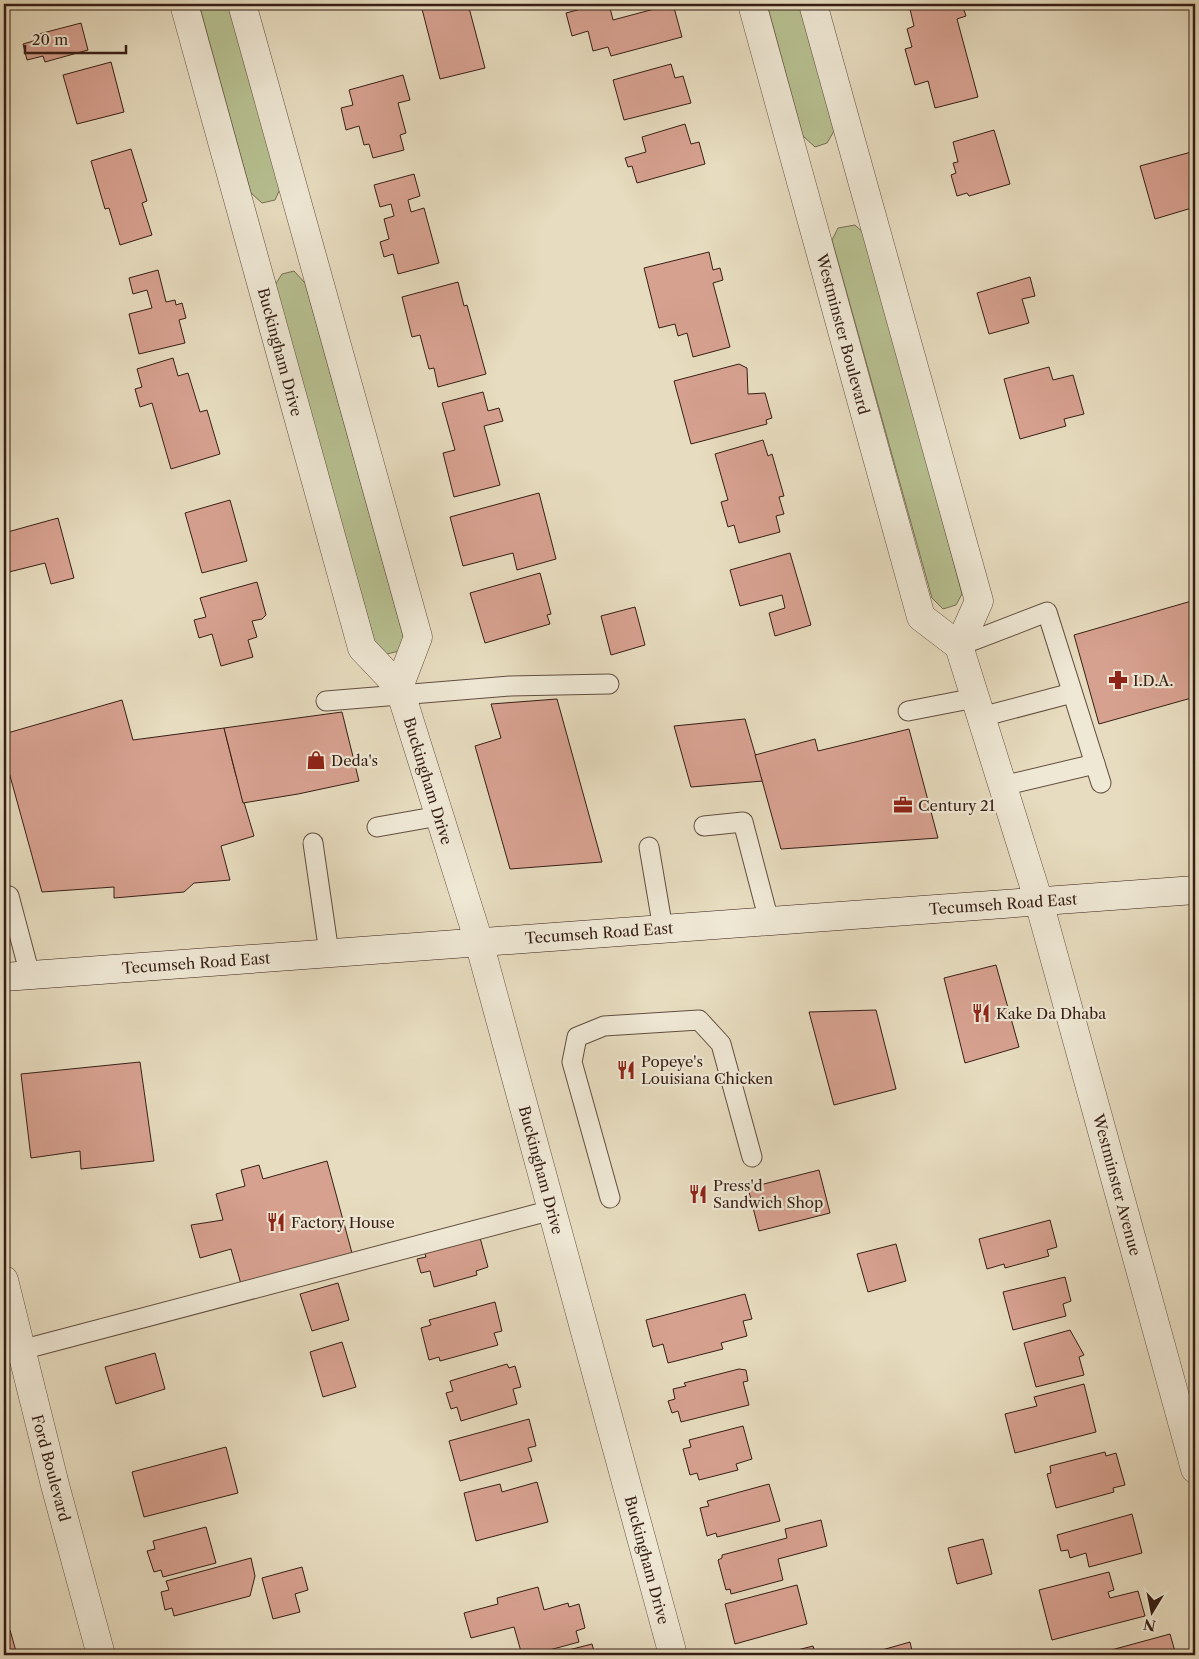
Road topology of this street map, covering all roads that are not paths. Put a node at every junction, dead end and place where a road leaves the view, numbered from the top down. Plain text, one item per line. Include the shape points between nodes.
1 (184, 4) edge
2 (242, 4) edge
3 (752, 4) edge
4 (814, 4) edge
5 (959, 646) junction
6 (609, 684) dead end
7 (401, 691) junction
8 (1072, 692) junction
9 (326, 701) dead end
10 (978, 708) junction
11 (908, 711) dead end
12 (1095, 764) junction
13 (1101, 783) dead end
14 (1002, 786) junction
15 (439, 816) junction
16 (704, 826) dead end
17 (377, 827) dead end
18 (313, 843) dead end
19 (650, 847) dead end
20 (1195, 890) edge
21 (9, 896) dead end
22 (1039, 902) junction
23 (769, 921) junction
24 (663, 929) junction
25 (479, 942) junction
26 (329, 953) junction
27 (17, 976) edge
28 (752, 1156) dead end
29 (610, 1198) dead end
30 (552, 1210) junction
31 (4, 1280) edge
32 (21, 1350) junction
33 (1195, 1469) edge
34 (102, 1655) edge
35 (672, 1655) edge

1 - 7 street, Buckingham Drive via 362,648
2 - 7 street via 418,636
3 - 5 street, Westminster Boulevard via 921,617
4 - 5 street via 979,601
5 - 8 lane via 1047,612
5 - 10 street
6 - 7 lane
7 - 9 lane
7 - 15 street, Buckingham Drive
8 - 10 lane
8 - 12 lane
10 - 11 lane
10 - 14 street
12 - 13 lane
12 - 14 lane
14 - 22 street
15 - 17 lane
15 - 25 street, Buckingham Drive
16 - 23 lane via 743,822
18 - 26 lane
19 - 24 lane
20 - 22 street, Tecumseh Road East
21 - 27 lane
22 - 23 street, Tecumseh Road East
22 - 33 street, Westminster Avenue
23 - 24 street, Tecumseh Road East
24 - 25 street, Tecumseh Road East
25 - 26 street, Tecumseh Road East
25 - 30 street, Buckingham Drive
26 - 27 street, Tecumseh Road East
28 - 29 lane via 721,1044 699,1020 604,1026 577,1037 572,1062
30 - 32 lane
30 - 35 street, Buckingham Drive
31 - 32 street, Ford Boulevard
32 - 34 street, Ford Boulevard

